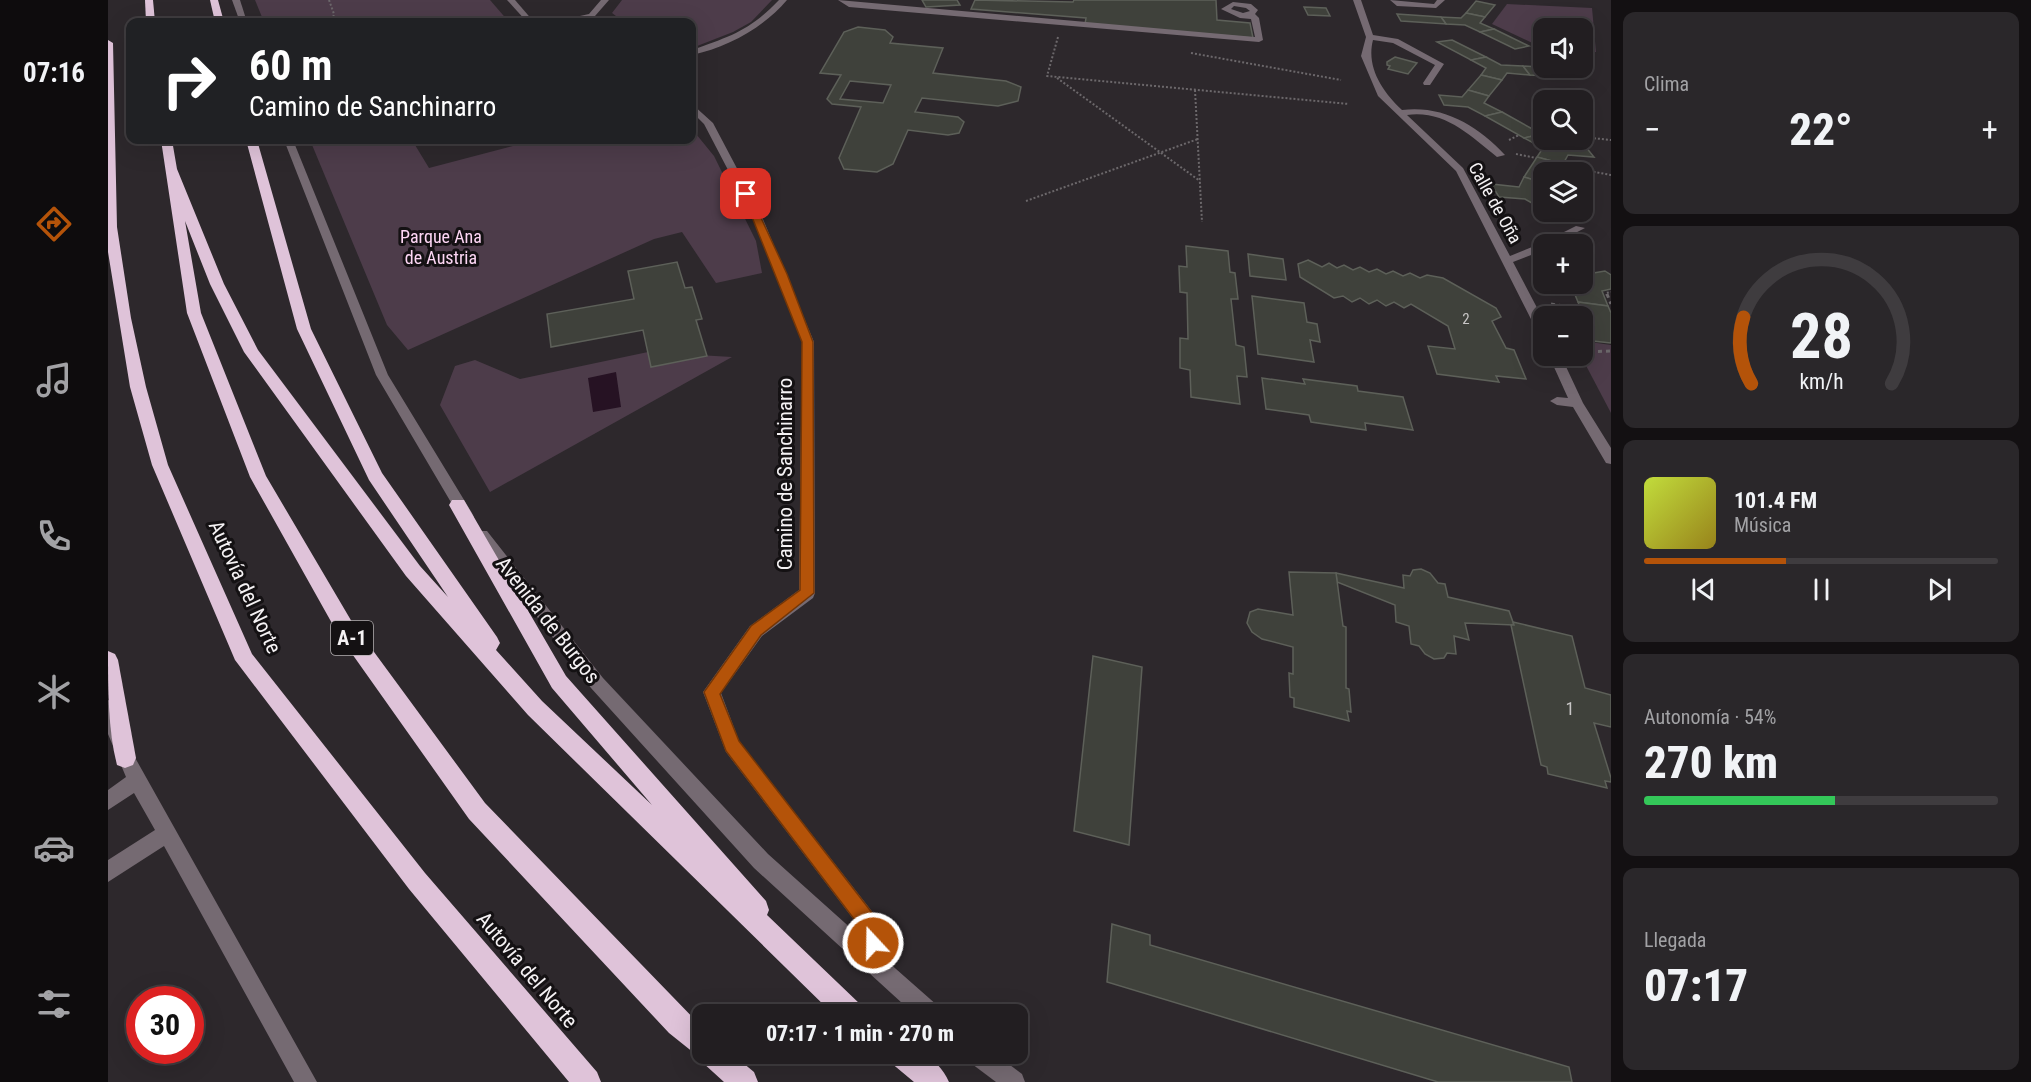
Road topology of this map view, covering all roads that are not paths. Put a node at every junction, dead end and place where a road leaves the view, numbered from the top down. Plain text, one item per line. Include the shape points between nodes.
1 (149, 0) edge
2 (214, 0) edge
3 (236, 0) edge
4 (511, 0) edge
5 (605, 0) edge
6 (783, 0) edge
7 (842, 0) edge
8 (1357, 0) edge
9 (1394, 0) edge
10 (1441, 0) edge
11 (1231, 2) edge
12 (591, 16) junction
13 (151, 18) edge
14 (219, 18) edge
15 (243, 18) edge
16 (527, 18) edge
17 (580, 18) edge
18 (594, 18) edge
19 (1370, 37) junction
20 (108, 43) edge
21 (696, 52) edge
22 (1427, 83) dead end
23 (696, 111) edge
24 (1399, 112) junction
25 (166, 144) edge
26 (253, 144) edge
27 (290, 144) edge
28 (1500, 155) dead end
29 (169, 165) junction
30 (109, 208) edge
31 (1580, 228) dead end
32 (1568, 234) edge
33 (1533, 250) edge
34 (1506, 261) junction
35 (1533, 312) edge
36 (1560, 366) edge
37 (1557, 401) dead end
38 (1577, 403) junction
39 (1611, 459) edge
40 (458, 505) junction
41 (108, 660) edge
42 (108, 708) edge
43 (535, 708) junction
44 (125, 758) junction
45 (137, 780) junction
46 (108, 801) edge
47 (167, 833) junction
48 (108, 872) edge
49 (865, 956) junction
50 (841, 1004) edge
51 (841, 1004) edge
52 (919, 1004) edge
53 (692, 1036) edge
54 (724, 1064) edge
55 (913, 1064) edge
56 (990, 1064) edge
57 (306, 1082) edge
58 (587, 1082) edge
59 (744, 1082) edge
60 (935, 1082) edge
61 (1014, 1082) edge

1 - 13 highway
2 - 14 highway
3 - 15 street
4 - 16 street
5 - 12 street
6 - 21 street via 762,22
7 - 11 street via 849,5 1259,40 1255,18 1225,9
8 - 19 street, Calle de Oña
9 - 10 street via 1397,4 1436,6
12 - 17 street
12 - 18 street
19 - 22 street via 1395,41 1440,64
19 - 24 street, Calle de Oña via 1365,56 1382,96
20 - 30 highway, Autovía del Norte
23 - 49 street, Camino de Sanchinarro via 708,123 755,212 808,342 807,593 756,631 712,692 732,746 874,930 873,943
24 - 28 street, Calle de Oña via 1444,112
24 - 34 street, Calle de Oña via 1460,170
25 - 29 highway, A-1
26 - 43 highway via 304,329 375,476
27 - 40 street, Avenida de Burgos via 382,375
29 - 43 highway via 217,284 251,352 413,571
29 - 53 highway, A-1 via 194,313 258,477 345,628 477,811
30 - 58 highway, Autovía del Norte via 124,318 160,465 244,660 417,881
31 - 32 street, Calle de Oña
33 - 34 street, Calle de Oña
34 - 35 street, Calle de Oña
36 - 38 street
37 - 38 street
38 - 39 street
40 - 49 street, Avenida de Burgos via 597,683 761,861
40 - 51 highway via 559,682
41 - 44 highway
42 - 44 street
43 - 50 highway
44 - 45 street
45 - 46 street
45 - 47 street
47 - 48 street
47 - 57 street
49 - 52 street, Avenida de Burgos
54 - 59 highway
55 - 60 highway
56 - 61 street

